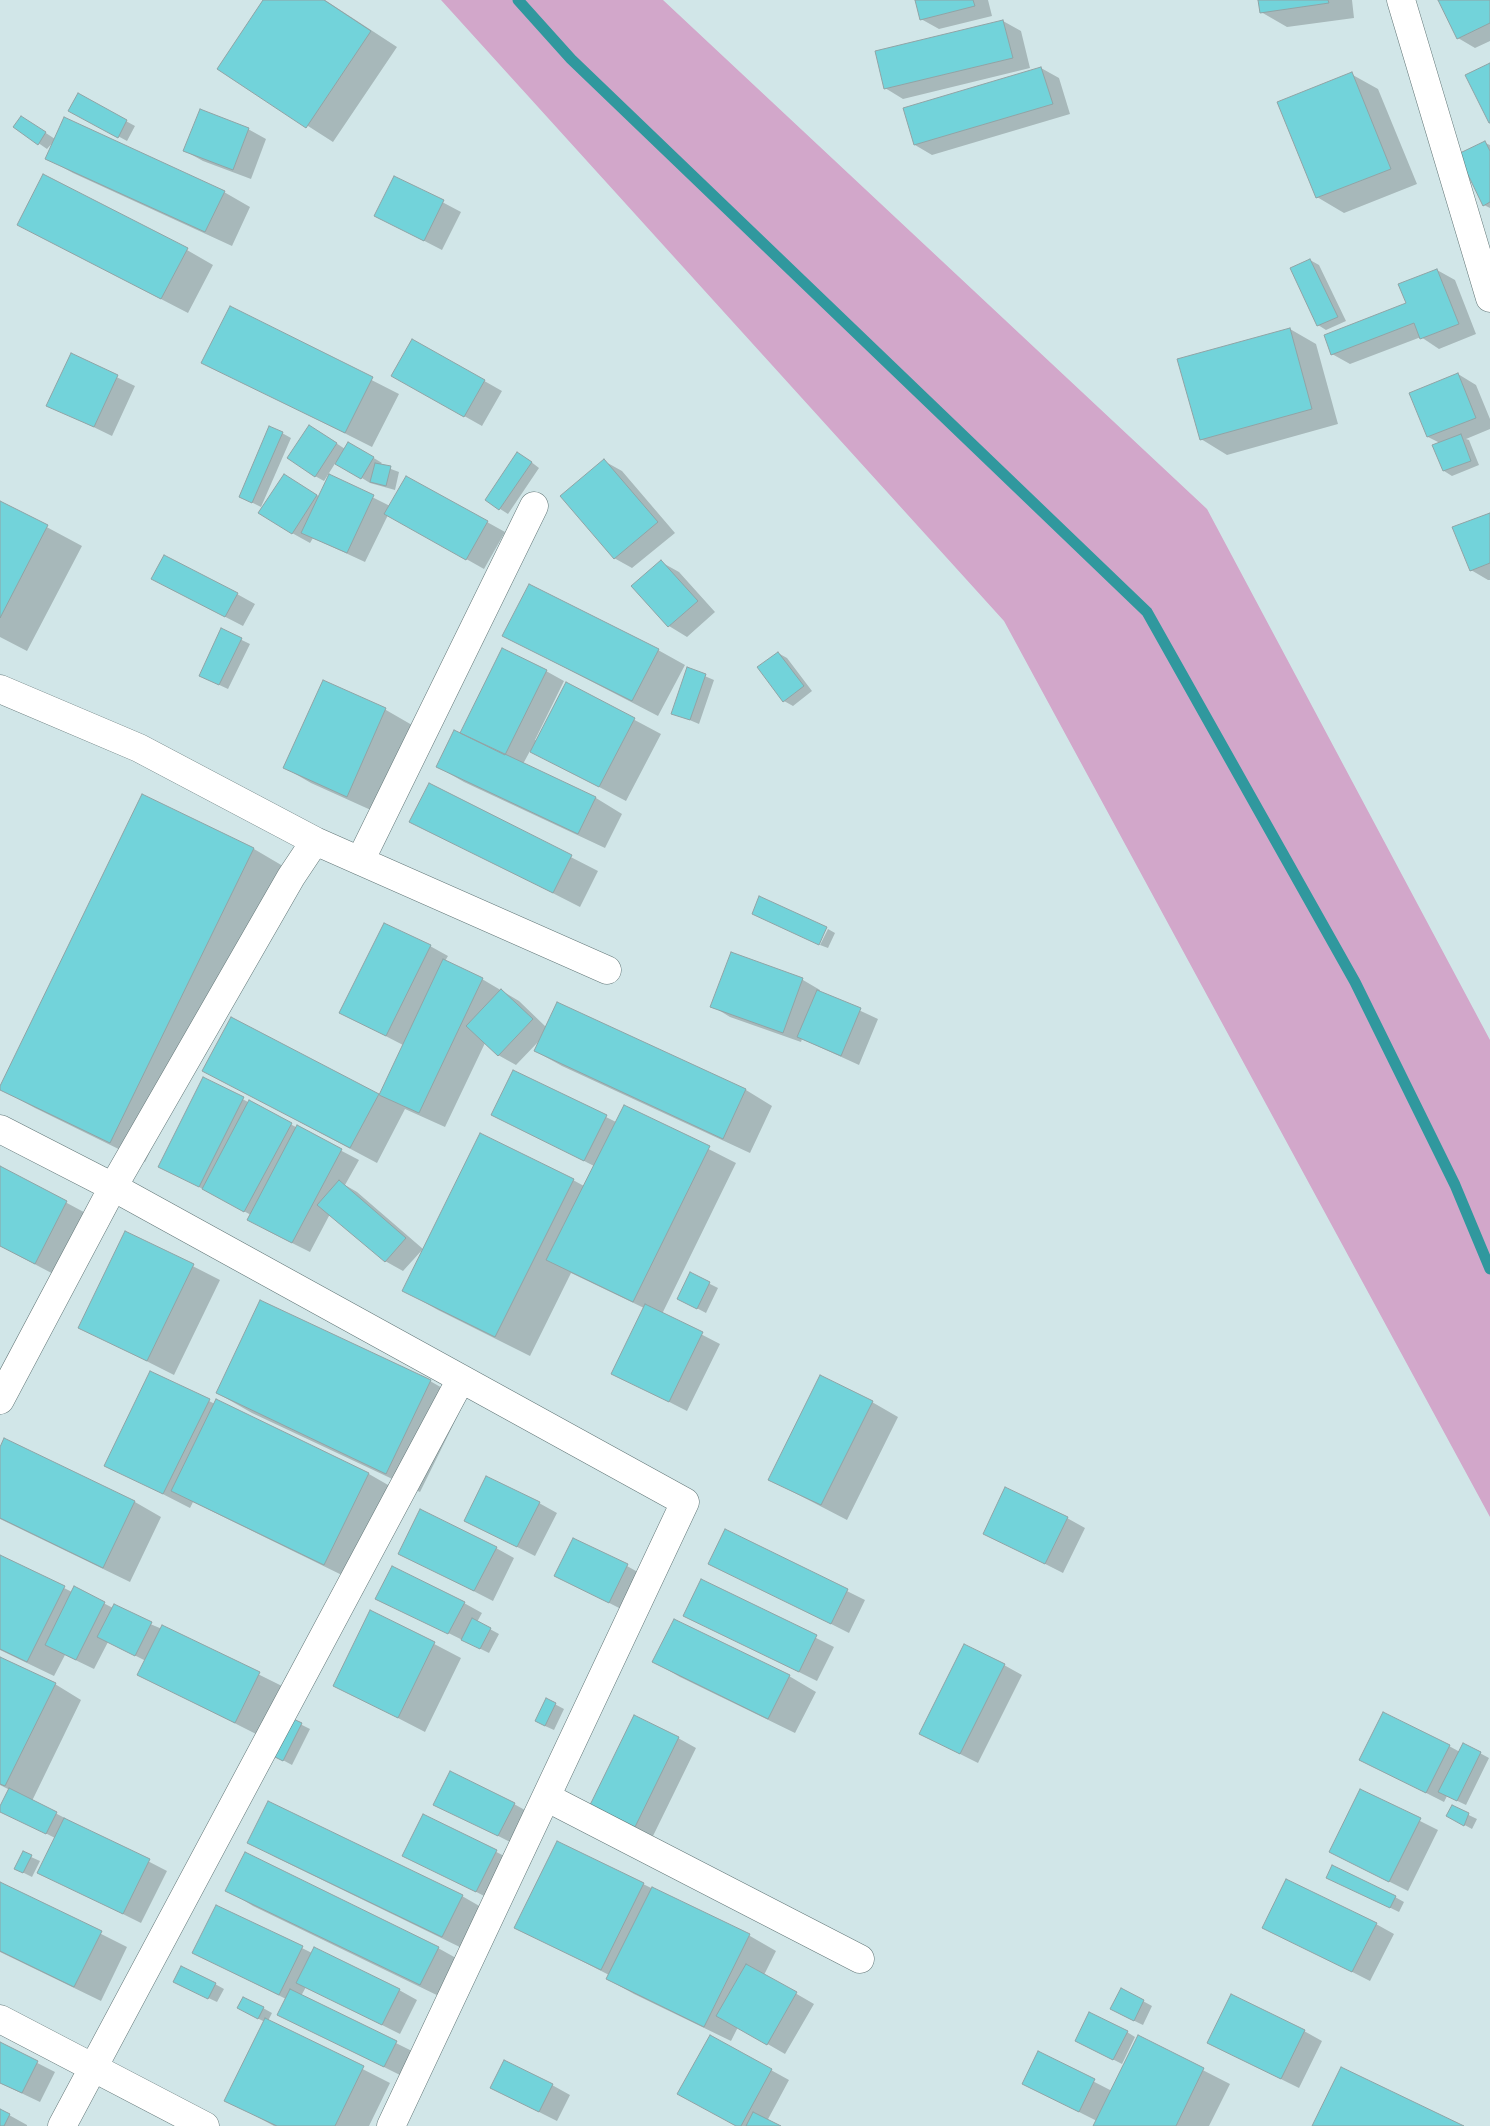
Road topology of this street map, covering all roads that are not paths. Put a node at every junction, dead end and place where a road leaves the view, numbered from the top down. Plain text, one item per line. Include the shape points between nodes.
1 (1401, 0) edge
2 (1490, 298) edge
3 (534, 506) dead end
4 (0, 689) edge
5 (315, 841) junction
6 (360, 861) junction
7 (607, 970) dead end
8 (0, 1129) edge
9 (113, 1187) junction
10 (461, 1379) junction
11 (0, 1400) edge
12 (546, 1797) junction
13 (860, 1959) dead end
14 (0, 2019) edge
15 (92, 2066) junction
16 (62, 2126) edge
17 (205, 2126) edge
18 (392, 2126) edge

1 - 2 street
3 - 6 street
4 - 5 street via 139,748
5 - 6 street
5 - 9 street via 291,877
6 - 7 street
8 - 9 street
9 - 10 street
9 - 11 street
10 - 12 street via 685,1502
10 - 15 street
12 - 13 street
12 - 18 street
14 - 15 street
15 - 16 street
15 - 17 street

